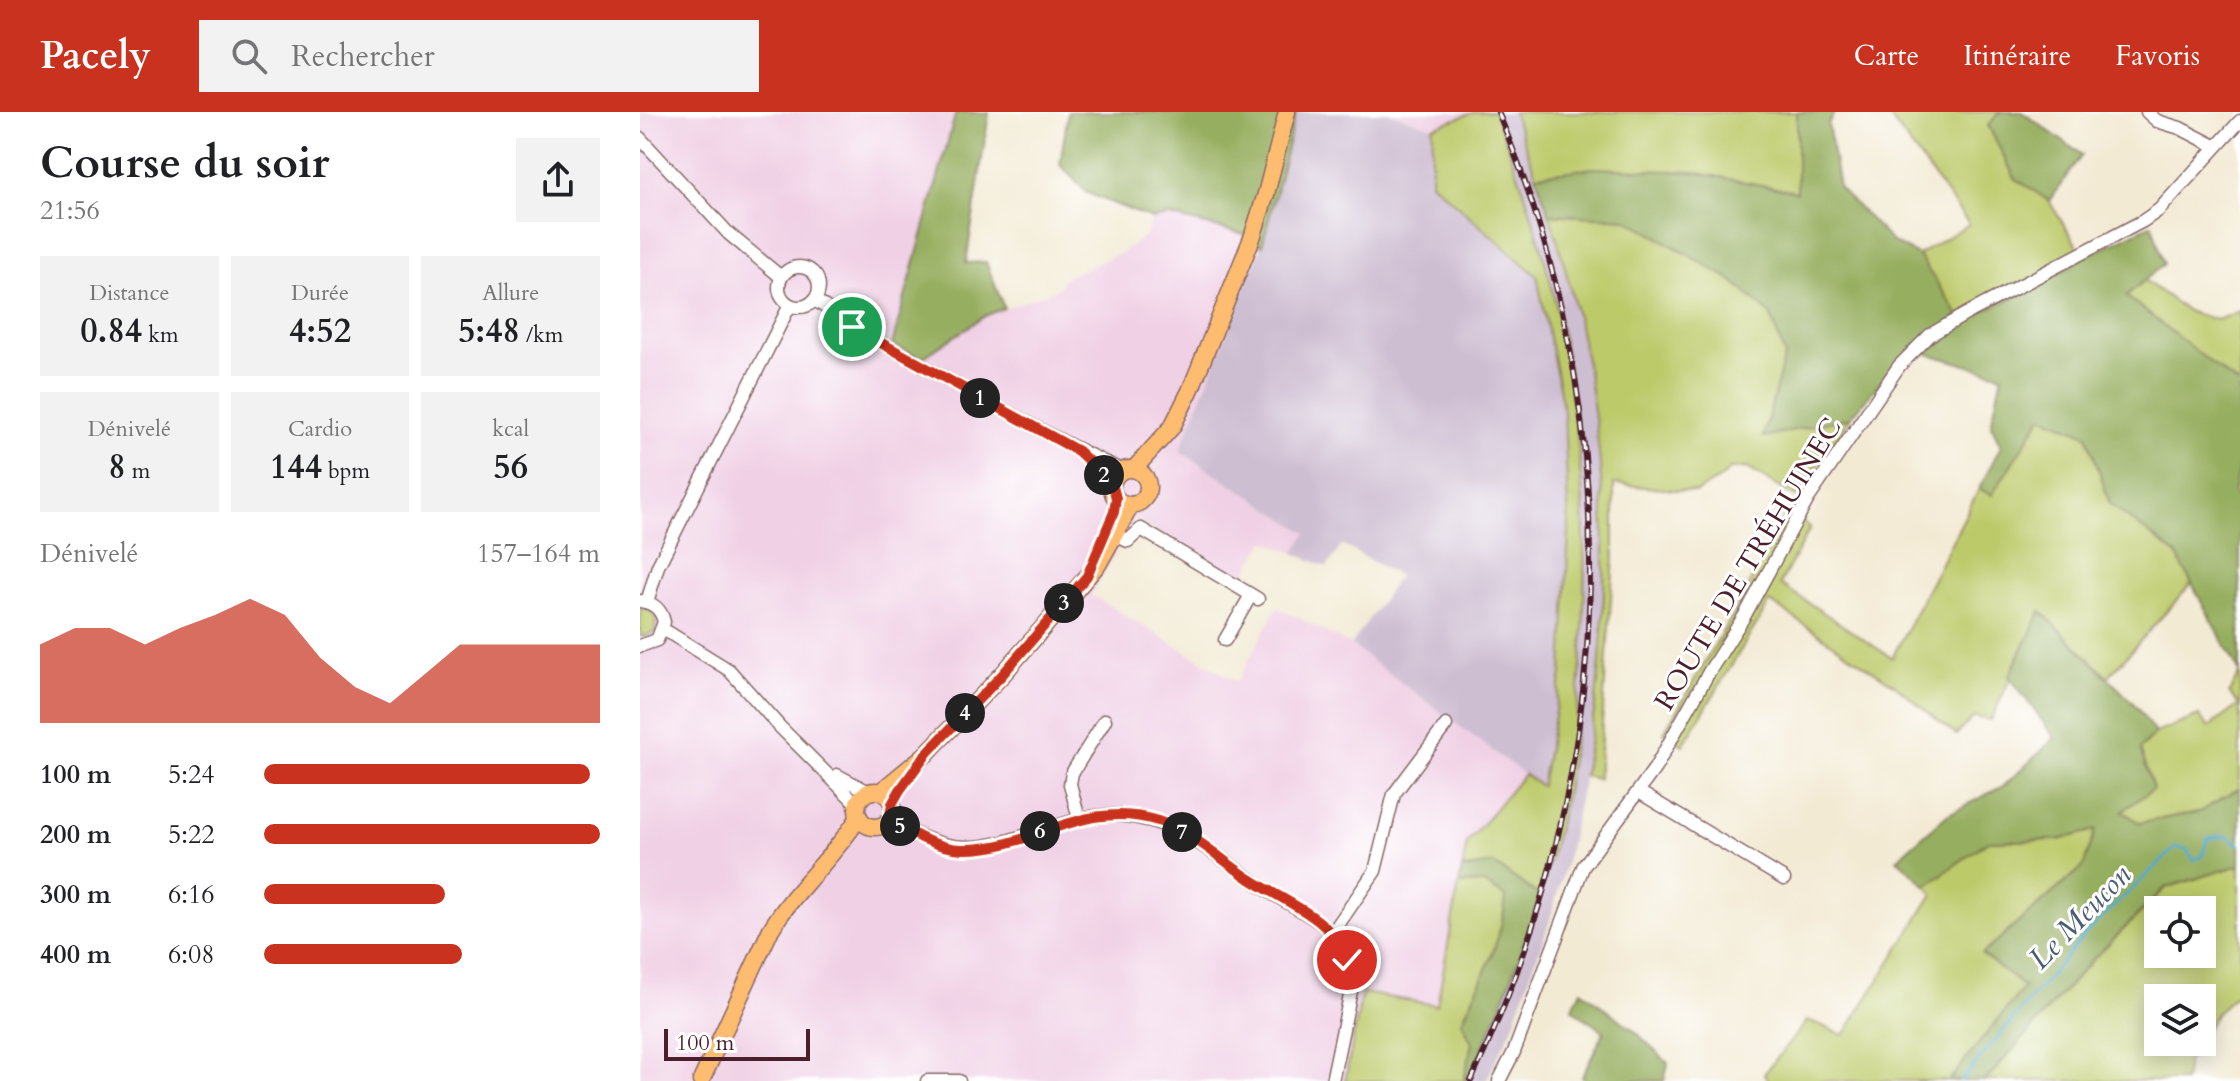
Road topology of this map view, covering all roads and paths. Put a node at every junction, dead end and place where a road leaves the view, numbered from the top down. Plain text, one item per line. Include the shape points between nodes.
1 (1287, 112) edge
2 (2147, 112) edge
3 (2240, 121) edge
4 (640, 138) edge
5 (2215, 146) junction
6 (781, 277) junction
7 (815, 300) junction
8 (790, 305) junction
9 (1127, 484) junction
10 (1114, 535) junction
11 (1087, 576) junction
12 (644, 602) edge
13 (663, 629) junction
14 (1225, 640) dead end
15 (640, 646) edge
16 (1105, 720) dead end
17 (1446, 725) dead end
18 (1639, 792) junction
19 (874, 808) junction
20 (1079, 819) junction
21 (1784, 879) dead end
22 (1331, 935) junction
23 (707, 1077) edge
24 (927, 1081) edge
25 (959, 1081) edge
26 (1332, 1081) edge
27 (1499, 1081) edge

1 - 9 main road via 1252,238 1180,423
2 - 5 street
3 - 5 street, ROUTE DE TRÉHUINEC
4 - 6 street via 729,234
5 - 18 street, ROUTE DE TRÉHUINEC via 2159,210 1930,335 1899,366 1808,499
6 - 7 street via 794,267 810,271 819,284
6 - 8 street via 779,293
7 - 8 street via 803,307
7 - 9 street via 852,327 1078,451
8 - 12 street
9 - 10 main road
9 - 11 main road
10 - 11 main road
10 - 14 street via 1128,541 1141,529 1254,597
11 - 19 main road via 1002,675
12 - 13 street via 659,609
13 - 15 street via 657,640
13 - 19 street via 729,670 820,766
16 - 20 street via 1072,773
17 - 22 street via 1394,794 1375,871
18 - 21 street
18 - 27 street, ROUTE DE TRÉHUINEC via 1583,867
19 - 20 street via 922,839 960,849 1006,843
19 - 23 main road via 784,907
20 - 22 street via 1130,816 1171,826 1325,926
22 - 26 street via 1351,977
24 - 25 street

